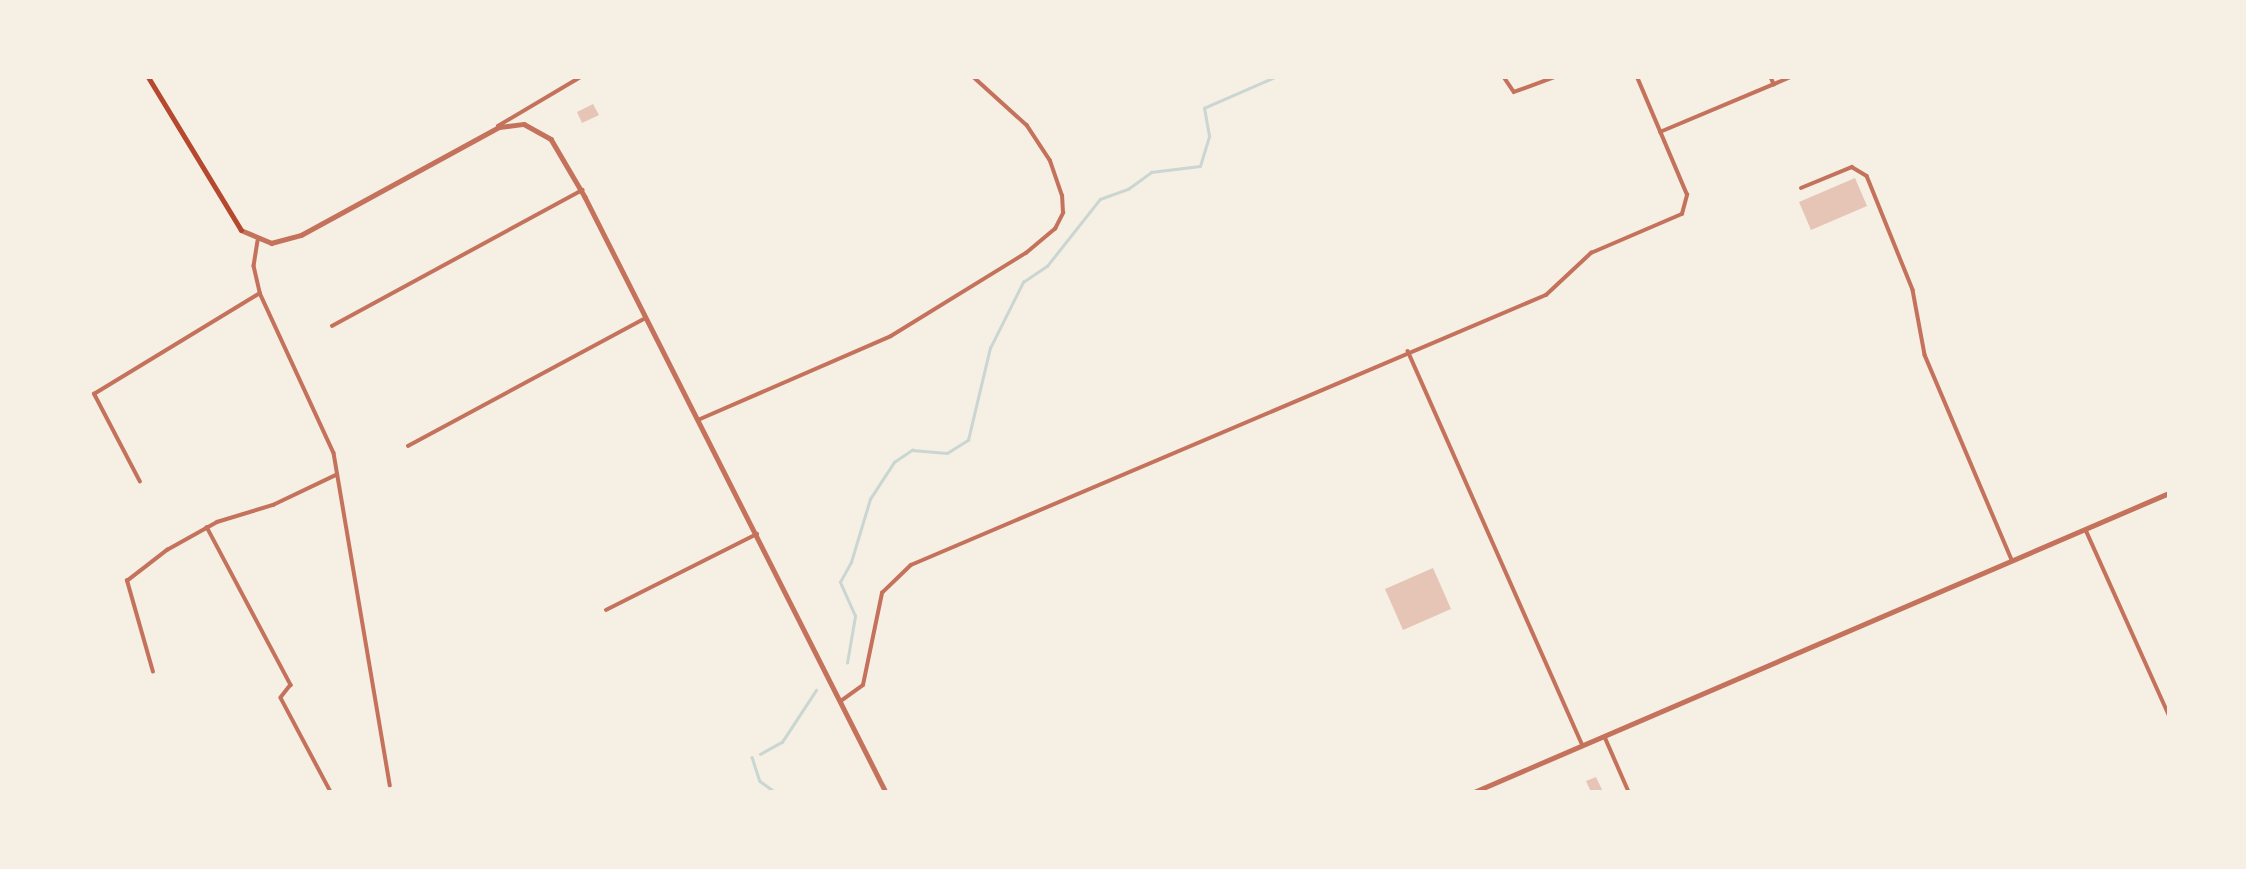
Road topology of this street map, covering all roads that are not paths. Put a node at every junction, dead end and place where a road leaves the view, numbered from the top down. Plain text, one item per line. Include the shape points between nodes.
1 (148, 77) edge
2 (581, 77) edge
3 (973, 77) edge
4 (1504, 77) edge
5 (1555, 77) edge
6 (1637, 77) edge
7 (1771, 77) edge
8 (1791, 77) edge
9 (1774, 84) junction
10 (487, 132) junction
11 (1660, 132) junction
12 (1801, 188) dead end
13 (582, 190) junction
14 (241, 230) joint
15 (258, 241) junction
16 (260, 293) junction
17 (646, 317) junction
18 (332, 326) dead end
19 (1408, 351) junction
20 (698, 420) junction
21 (408, 446) dead end
22 (336, 475) junction
23 (140, 482) dead end
24 (2169, 493) edge
25 (207, 527) junction
26 (2086, 530) junction
27 (757, 534) junction
28 (2012, 562) junction
29 (606, 610) dead end
30 (153, 672) dead end
31 (841, 701) junction
32 (2169, 715) edge
33 (1605, 737) junction
34 (1583, 746) junction
35 (390, 785) dead end
36 (331, 792) edge
37 (886, 792) edge
38 (1474, 792) edge
39 (1629, 792) edge

1 - 14 main road
2 - 10 street
3 - 20 street via 1027,126 1050,161 1062,195 1063,213 1055,229 1026,253 891,336
4 - 5 street via 1514,92
6 - 11 street
7 - 9 street
8 - 9 street
9 - 11 street
10 - 13 street via 516,124 539,129 556,144
10 - 15 street via 301,235 271,243
11 - 19 street via 1687,195 1682,214 1591,253 1546,295
12 - 28 street via 1852,167 1867,176 1913,290 1925,355
13 - 17 street
13 - 18 street
14 - 15 street
15 - 16 street via 254,266
16 - 22 street via 327,436
16 - 23 street via 94,394
17 - 20 street
17 - 21 street
19 - 31 street via 911,565 882,593 863,685
19 - 34 street
20 - 27 street
22 - 25 street via 273,505 231,515
22 - 35 street
24 - 26 street
25 - 30 street via 127,581
25 - 36 street via 290,685 281,698
26 - 28 street
26 - 32 street
27 - 29 street
27 - 31 street
28 - 33 street
31 - 37 street
33 - 34 street
33 - 39 street
34 - 38 street

